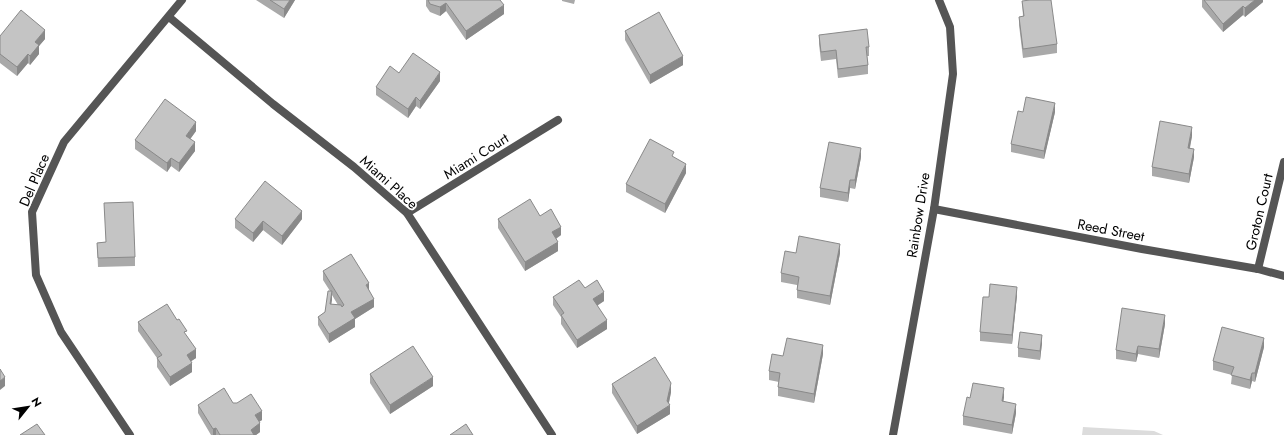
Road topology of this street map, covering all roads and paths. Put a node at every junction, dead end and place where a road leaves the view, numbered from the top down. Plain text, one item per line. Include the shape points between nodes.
1 (182, 0) edge
2 (940, 0) edge
3 (169, 17) junction
4 (558, 120) dead end
5 (1284, 162) edge
6 (934, 209) junction
7 (407, 213) junction
8 (1258, 269) junction
9 (1284, 276) edge
10 (130, 435) edge
11 (552, 435) edge
12 (893, 435) edge

1 - 3 street, Del Place
2 - 6 street, Rainbow Drive via 950,27 953,74
3 - 7 street, Miami Place
3 - 10 street, Del Place via 64,142 32,212 36,275 61,332
4 - 7 street, Miami Court
5 - 8 street, Groton Court
6 - 8 street, Reed Street
6 - 12 street, Rainbow Drive
7 - 11 street, Miami Place
8 - 9 street, Reed Street

